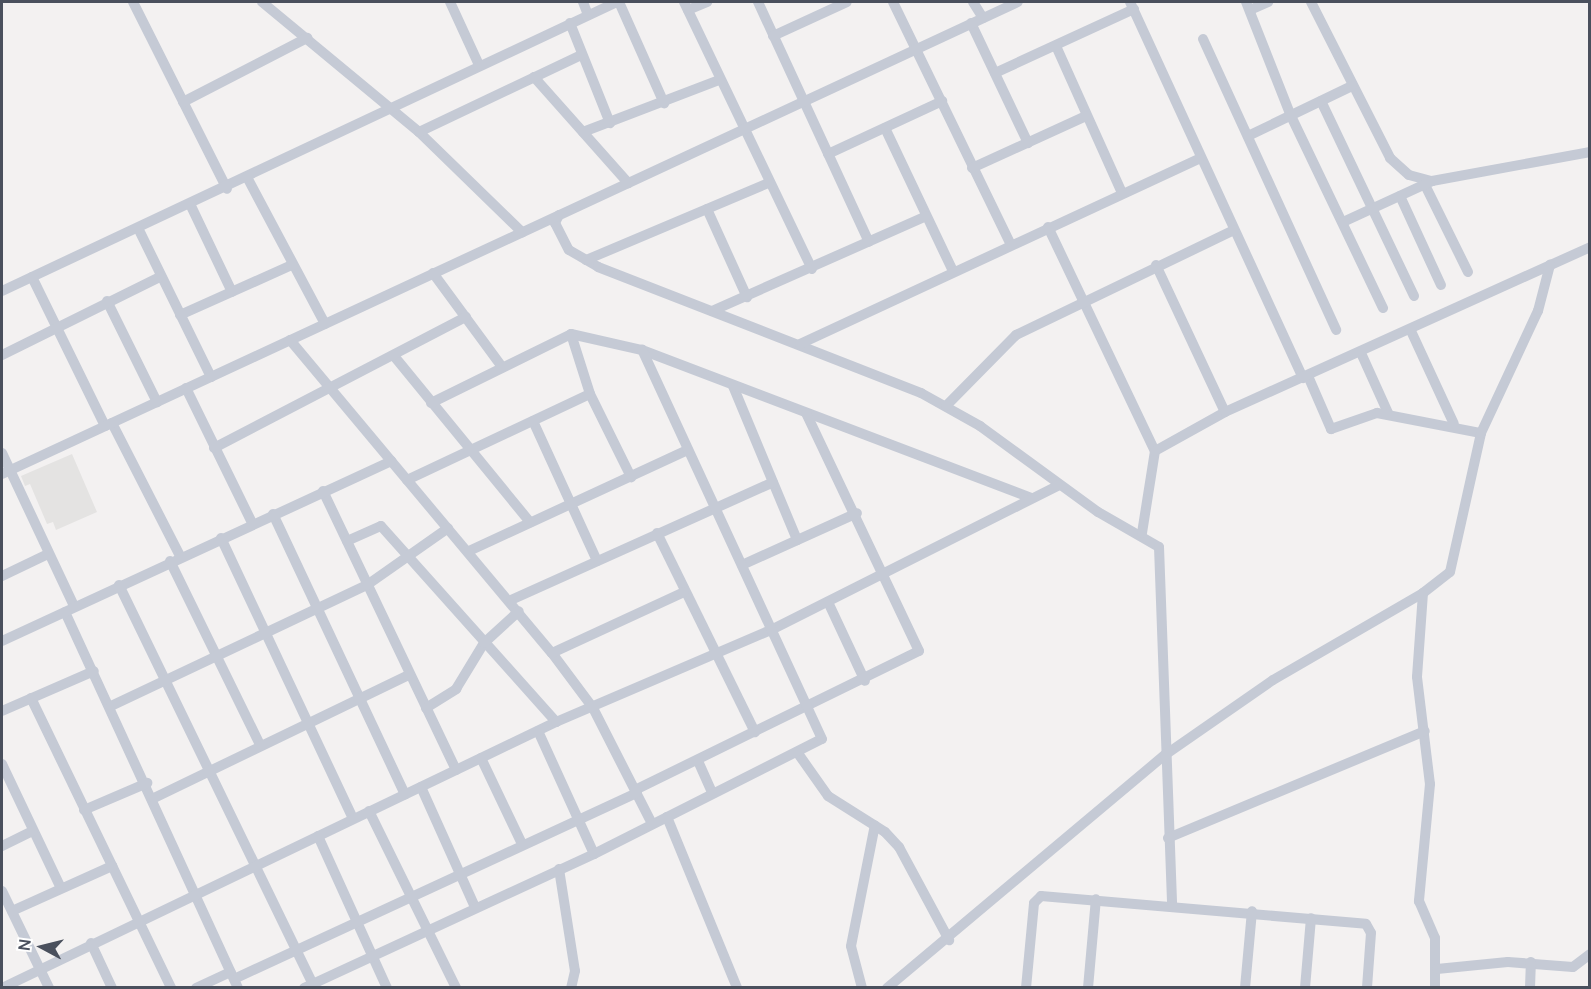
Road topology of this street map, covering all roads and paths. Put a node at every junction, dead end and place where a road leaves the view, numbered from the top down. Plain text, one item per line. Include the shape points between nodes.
1 (134, 2) edge
2 (262, 2) edge
3 (450, 2) edge
4 (583, 2) edge
5 (618, 2) edge
6 (707, 2) edge
7 (759, 2) edge
8 (847, 2) edge
9 (893, 2) edge
10 (973, 2) edge
11 (1017, 2) edge
12 (1268, 2) edge
13 (1311, 2) edge
14 (829, 5) edge
15 (1132, 5) edge
16 (686, 6) edge
17 (1248, 6) edge
18 (588, 15) junction
19 (983, 18) junction
20 (570, 23) junction
21 (971, 23) junction
22 (773, 36) junction
23 (307, 38) junction
24 (1203, 39) dead end
25 (1056, 46) junction
26 (918, 48) junction
27 (581, 55) junction
28 (479, 65) junction
29 (995, 74) junction
30 (534, 77) junction
31 (719, 80) junction
32 (1352, 86) junction
33 (942, 101) junction
34 (1321, 101) junction
35 (183, 102) junction
36 (802, 102) junction
37 (664, 103) junction
38 (391, 110) junction
39 (1291, 116) junction
40 (1086, 117) junction
41 (610, 123) junction
42 (885, 128) junction
43 (743, 129) junction
44 (419, 132) junction
45 (583, 132) junction
46 (1248, 136) junction
47 (1028, 144) junction
48 (1590, 152) edge
49 (828, 154) junction
50 (1199, 159) junction
51 (972, 168) junction
52 (248, 179) junction
53 (628, 183) junction
54 (768, 183) junction
55 (1428, 183) junction
56 (227, 189) junction
57 (1122, 193) junction
58 (1400, 196) junction
59 (191, 206) junction
60 (1374, 208) junction
61 (707, 209) junction
62 (559, 215) junction
63 (926, 216) junction
64 (1343, 222) junction
65 (1048, 227) junction
66 (138, 228) junction
67 (1234, 230) junction
68 (522, 232) junction
69 (869, 242) junction
70 (1011, 245) junction
71 (1590, 247) edge
72 (586, 260) junction
73 (292, 265) junction
74 (1156, 265) junction
75 (1550, 265) junction
76 (812, 269) junction
77 (953, 271) junction
78 (1468, 272) dead end
79 (433, 273) junction
80 (32, 277) junction
81 (160, 277) junction
82 (1441, 285) dead end
83 (2, 291) edge
84 (232, 292) junction
85 (1414, 296) dead end
86 (747, 297) junction
87 (1081, 299) junction
88 (107, 301) junction
89 (1383, 308) dead end
90 (712, 311) junction
91 (180, 315) junction
92 (466, 317) junction
93 (325, 324) junction
94 (57, 328) junction
95 (1336, 330) dead end
96 (1411, 331) junction
97 (571, 334) junction
98 (290, 340) junction
99 (800, 344) junction
100 (642, 350) junction
101 (1361, 353) junction
102 (2, 356) edge
103 (394, 356) junction
104 (502, 367) junction
105 (211, 377) junction
106 (1306, 377) junction
107 (733, 386) junction
108 (186, 388) junction
109 (330, 388) junction
110 (590, 394) junction
111 (158, 402) junction
112 (431, 403) junction
113 (946, 406) junction
114 (806, 412) junction
115 (1225, 412) junction
116 (1389, 415) junction
117 (533, 421) junction
118 (109, 424) junction
119 (1454, 424) junction
120 (1481, 433) junction
121 (214, 448) junction
122 (688, 450) junction
123 (467, 451) junction
124 (1155, 451) junction
125 (2, 453) edge
126 (391, 461) junction
127 (6, 472) edge
128 (631, 477) junction
129 (407, 480) junction
130 (773, 482) junction
131 (1059, 485) junction
132 (323, 491) junction
133 (1032, 498) junction
134 (574, 502) junction
135 (717, 507) junction
136 (857, 513) junction
137 (273, 514) junction
138 (530, 522) junction
139 (252, 523) junction
140 (448, 528) junction
141 (657, 533) junction
142 (1142, 534) junction
143 (221, 538) junction
144 (797, 540) junction
145 (347, 541) junction
146 (469, 551) junction
147 (48, 554) junction
148 (175, 558) junction
149 (408, 561) junction
150 (597, 561) junction
151 (742, 565) junction
152 (885, 574) junction
153 (2, 576) edge
154 (120, 585) junction
155 (367, 585) junction
156 (684, 592) junction
157 (1424, 593) junction
158 (511, 600) junction
159 (828, 602) junction
160 (316, 608) junction
161 (70, 609) junction
162 (519, 611) junction
163 (773, 629) junction
164 (264, 632) junction
165 (2, 641) edge
166 (484, 643) junction
167 (552, 653) junction
168 (718, 653) junction
169 (216, 655) junction
170 (94, 671) junction
171 (410, 674) junction
172 (166, 680) junction
173 (865, 681) junction
174 (31, 698) junction
175 (360, 698) junction
176 (111, 706) junction
177 (426, 708) junction
178 (593, 708) junction
179 (810, 709) junction
180 (2, 711) edge
181 (309, 722) junction
182 (556, 722) junction
183 (538, 731) junction
184 (1425, 731) junction
185 (755, 732) junction
186 (260, 746) junction
187 (797, 752) junction
188 (1165, 755) junction
189 (481, 758) junction
190 (698, 761) junction
191 (2, 764) edge
192 (210, 768) junction
193 (456, 770) junction
194 (147, 783) junction
195 (421, 787) junction
196 (636, 791) junction
197 (712, 792) junction
198 (405, 795) junction
199 (154, 798) junction
200 (84, 810) junction
201 (369, 811) junction
202 (667, 817) junction
203 (353, 818) junction
204 (579, 819) junction
205 (652, 824) junction
206 (875, 825) junction
207 (33, 831) junction
208 (318, 836) junction
209 (1168, 838) junction
210 (522, 844) junction
211 (2, 846) edge
212 (594, 854) junction
213 (256, 864) junction
214 (112, 866) junction
215 (559, 869) junction
216 (461, 872) junction
217 (61, 888) junction
218 (2, 891) edge
219 (194, 892) junction
220 (410, 895) junction
221 (1096, 899) junction
222 (1172, 904) junction
223 (475, 907) junction
224 (12, 911) junction
225 (1252, 911) junction
226 (1311, 918) junction
227 (356, 919) junction
228 (137, 920) junction
229 (428, 928) junction
230 (949, 940) junction
231 (91, 943) junction
232 (296, 949) junction
233 (1590, 954) edge
234 (372, 956) junction
235 (1531, 962) junction
236 (40, 968) junction
237 (1437, 969) junction
238 (234, 980) edge
239 (311, 986) edge
240 (2, 987) edge
241 (49, 987) edge
242 (112, 987) edge
243 (171, 987) edge
244 (196, 987) edge
245 (387, 987) edge
246 (456, 987) edge
247 (571, 987) edge
248 (737, 987) edge
249 (862, 987) edge
250 (887, 987) edge
251 (1026, 987) edge
252 (1088, 987) edge
253 (1245, 987) edge
254 (1305, 987) edge
255 (1367, 987) edge
256 (1435, 987) edge
257 (1530, 987) edge

1 - 35 street
2 - 23 street
3 - 28 street
4 - 18 street
5 - 18 street
5 - 37 street
6 - 16 street
7 - 22 street
8 - 14 street
9 - 26 street
10 - 19 street
11 - 19 street
12 - 17 street
13 - 32 street
14 - 22 street
15 - 25 street
15 - 50 street
16 - 31 street
17 - 39 street
18 - 20 street
19 - 21 street
20 - 27 street
20 - 28 street
21 - 26 street
21 - 29 street
22 - 36 street
23 - 35 street
23 - 38 street
24 - 46 street
25 - 29 street
25 - 40 street
26 - 33 street
26 - 36 street
27 - 30 street
27 - 41 street
28 - 38 street
29 - 47 street
30 - 44 street
30 - 45 street
31 - 37 street
31 - 43 street
32 - 34 street
32 - 55 street via 1390,158 1409,175
33 - 42 street
33 - 51 street
34 - 39 street
34 - 60 street
35 - 56 street
36 - 43 street
36 - 49 street
37 - 41 street
38 - 44 street
38 - 52 street
39 - 46 street
39 - 64 street
40 - 47 street
40 - 57 street
41 - 45 street
42 - 49 street
42 - 63 street
43 - 53 street
43 - 54 street
44 - 68 street
45 - 53 street
46 - 95 street
47 - 51 street
48 - 55 street
49 - 69 street
50 - 57 street
50 - 67 street
51 - 70 street
52 - 56 street
52 - 73 street
53 - 62 street
54 - 61 street
54 - 76 street
55 - 58 street
55 - 78 street
56 - 59 street
57 - 65 street
58 - 60 street
58 - 82 street
59 - 66 street
59 - 84 street
60 - 64 street
60 - 85 street
61 - 72 street
61 - 86 street
62 - 68 street
62 - 72 street via 555,223 560,237
63 - 69 street
63 - 77 street
64 - 89 street
65 - 70 street
65 - 87 street
66 - 80 street
66 - 81 street
67 - 74 street
67 - 106 street
68 - 79 street
69 - 76 street
70 - 77 street
71 - 75 street
72 - 90 street
73 - 84 street
73 - 93 street
74 - 87 street
74 - 115 street
75 - 96 street
75 - 120 street via 1538,311
76 - 86 street
77 - 99 street
79 - 92 street
79 - 93 street
80 - 83 street
80 - 94 street
81 - 88 street
81 - 91 street
84 - 91 street
86 - 90 street
87 - 113 street via 1016,335
87 - 124 street
88 - 94 street
88 - 111 street
90 - 99 street
91 - 105 street
92 - 103 street
92 - 104 street
93 - 98 street
94 - 102 street
94 - 118 street
96 - 101 street
96 - 119 street
97 - 100 street
97 - 104 street
97 - 110 street
98 - 105 street
98 - 109 street
99 - 113 street
100 - 107 street
100 - 122 street
101 - 106 street
101 - 116 street
103 - 109 street
103 - 112 street
104 - 112 street
105 - 108 street
106 - 115 street
106 - 116 street via 1331,429 1377,413
107 - 114 street
107 - 130 street
108 - 111 street
108 - 121 street
109 - 121 street
109 - 126 street
110 - 117 street
110 - 128 street
111 - 118 street
112 - 123 street
113 - 131 street via 1022,454
114 - 133 street
114 - 136 street
115 - 124 street
116 - 119 street
117 - 123 street
117 - 134 street
118 - 127 street
118 - 148 street
119 - 120 street
120 - 157 street via 1457,553 1450,572
121 - 139 street
122 - 128 street
122 - 135 street
123 - 129 street
123 - 138 street
124 - 142 street
125 - 127 street
126 - 129 street
126 - 132 street
127 - 147 street
128 - 134 street
129 - 140 street
130 - 135 street
130 - 144 street
131 - 133 street
131 - 142 street
132 - 137 street
132 - 145 street
133 - 152 street
134 - 138 street
134 - 150 street
135 - 141 street
135 - 151 street
136 - 144 street
136 - 152 street
137 - 139 street
137 - 160 street
138 - 146 street
139 - 143 street
140 - 146 street
140 - 149 street
141 - 150 street
141 - 156 street
142 - 188 street via 1160,547
143 - 148 street
143 - 164 street
144 - 151 street
145 - 149 street via 381,526
145 - 155 street
146 - 158 street
147 - 153 street
147 - 161 street
148 - 154 street
148 - 169 street
149 - 155 street
149 - 166 street
150 - 158 street
151 - 163 street
152 - 159 street
152 - 173 street via 919,651
154 - 161 street
154 - 172 street
155 - 160 street
155 - 171 street
156 - 167 street
156 - 168 street
157 - 184 street via 1417,643
157 - 188 street via 1273,680
158 - 162 street
159 - 163 street
159 - 173 street
160 - 164 street
160 - 175 street
161 - 165 street
161 - 170 street
162 - 166 street
162 - 167 street
163 - 168 street
163 - 179 street
164 - 169 street
164 - 181 street
166 - 177 street via 456,689
166 - 182 street
167 - 178 street
168 - 178 street
168 - 185 street
169 - 172 street
169 - 186 street
170 - 174 street
170 - 176 street
171 - 175 street
171 - 177 street
172 - 176 street
172 - 192 street
173 - 179 street
174 - 180 street
174 - 200 street
175 - 181 street
175 - 198 street
176 - 194 street
177 - 193 street
178 - 182 street
178 - 196 street
179 - 185 street
179 - 187 street via 822,739
181 - 186 street
181 - 203 street
182 - 183 street
183 - 189 street
183 - 204 street
184 - 209 street
184 - 237 street via 1430,784 1419,901 1436,938
185 - 190 street
186 - 192 street
187 - 197 street
187 - 206 street via 828,796
188 - 209 street
188 - 230 street
189 - 193 street
189 - 210 street
190 - 196 street
190 - 197 street
191 - 207 street
192 - 199 street
192 - 213 street
193 - 195 street
194 - 199 street
194 - 200 street
195 - 198 street
195 - 216 street
196 - 204 street
196 - 205 street
197 - 202 street
198 - 201 street
199 - 219 street
200 - 214 street
201 - 203 street
201 - 220 street
202 - 205 street
202 - 248 street
203 - 208 street
204 - 210 street
204 - 212 street
205 - 212 street
206 - 230 street via 898,847
206 - 249 street via 851,946
207 - 211 street
207 - 217 street
208 - 213 street
208 - 227 street
209 - 222 street
210 - 216 street
212 - 215 street
213 - 219 street
213 - 232 street
214 - 217 street
214 - 228 street
215 - 223 street
215 - 247 street via 574,960
216 - 220 street
216 - 223 street
217 - 224 street
218 - 224 street
219 - 228 street
219 - 238 street
220 - 227 street
220 - 229 street
221 - 222 street
221 - 251 street via 1036,898
221 - 252 street
222 - 225 street
223 - 229 street
224 - 236 street
225 - 226 street
225 - 253 street
226 - 254 street
226 - 255 street via 1370,927
227 - 232 street
227 - 234 street
228 - 231 street
228 - 243 street
229 - 234 street
229 - 246 street
230 - 250 street
231 - 236 street
231 - 242 street
232 - 238 street
232 - 239 street
233 - 235 street via 1573,967
234 - 239 street
234 - 245 street
235 - 237 street
235 - 257 street
236 - 240 street
236 - 241 street
237 - 256 street
238 - 244 street

